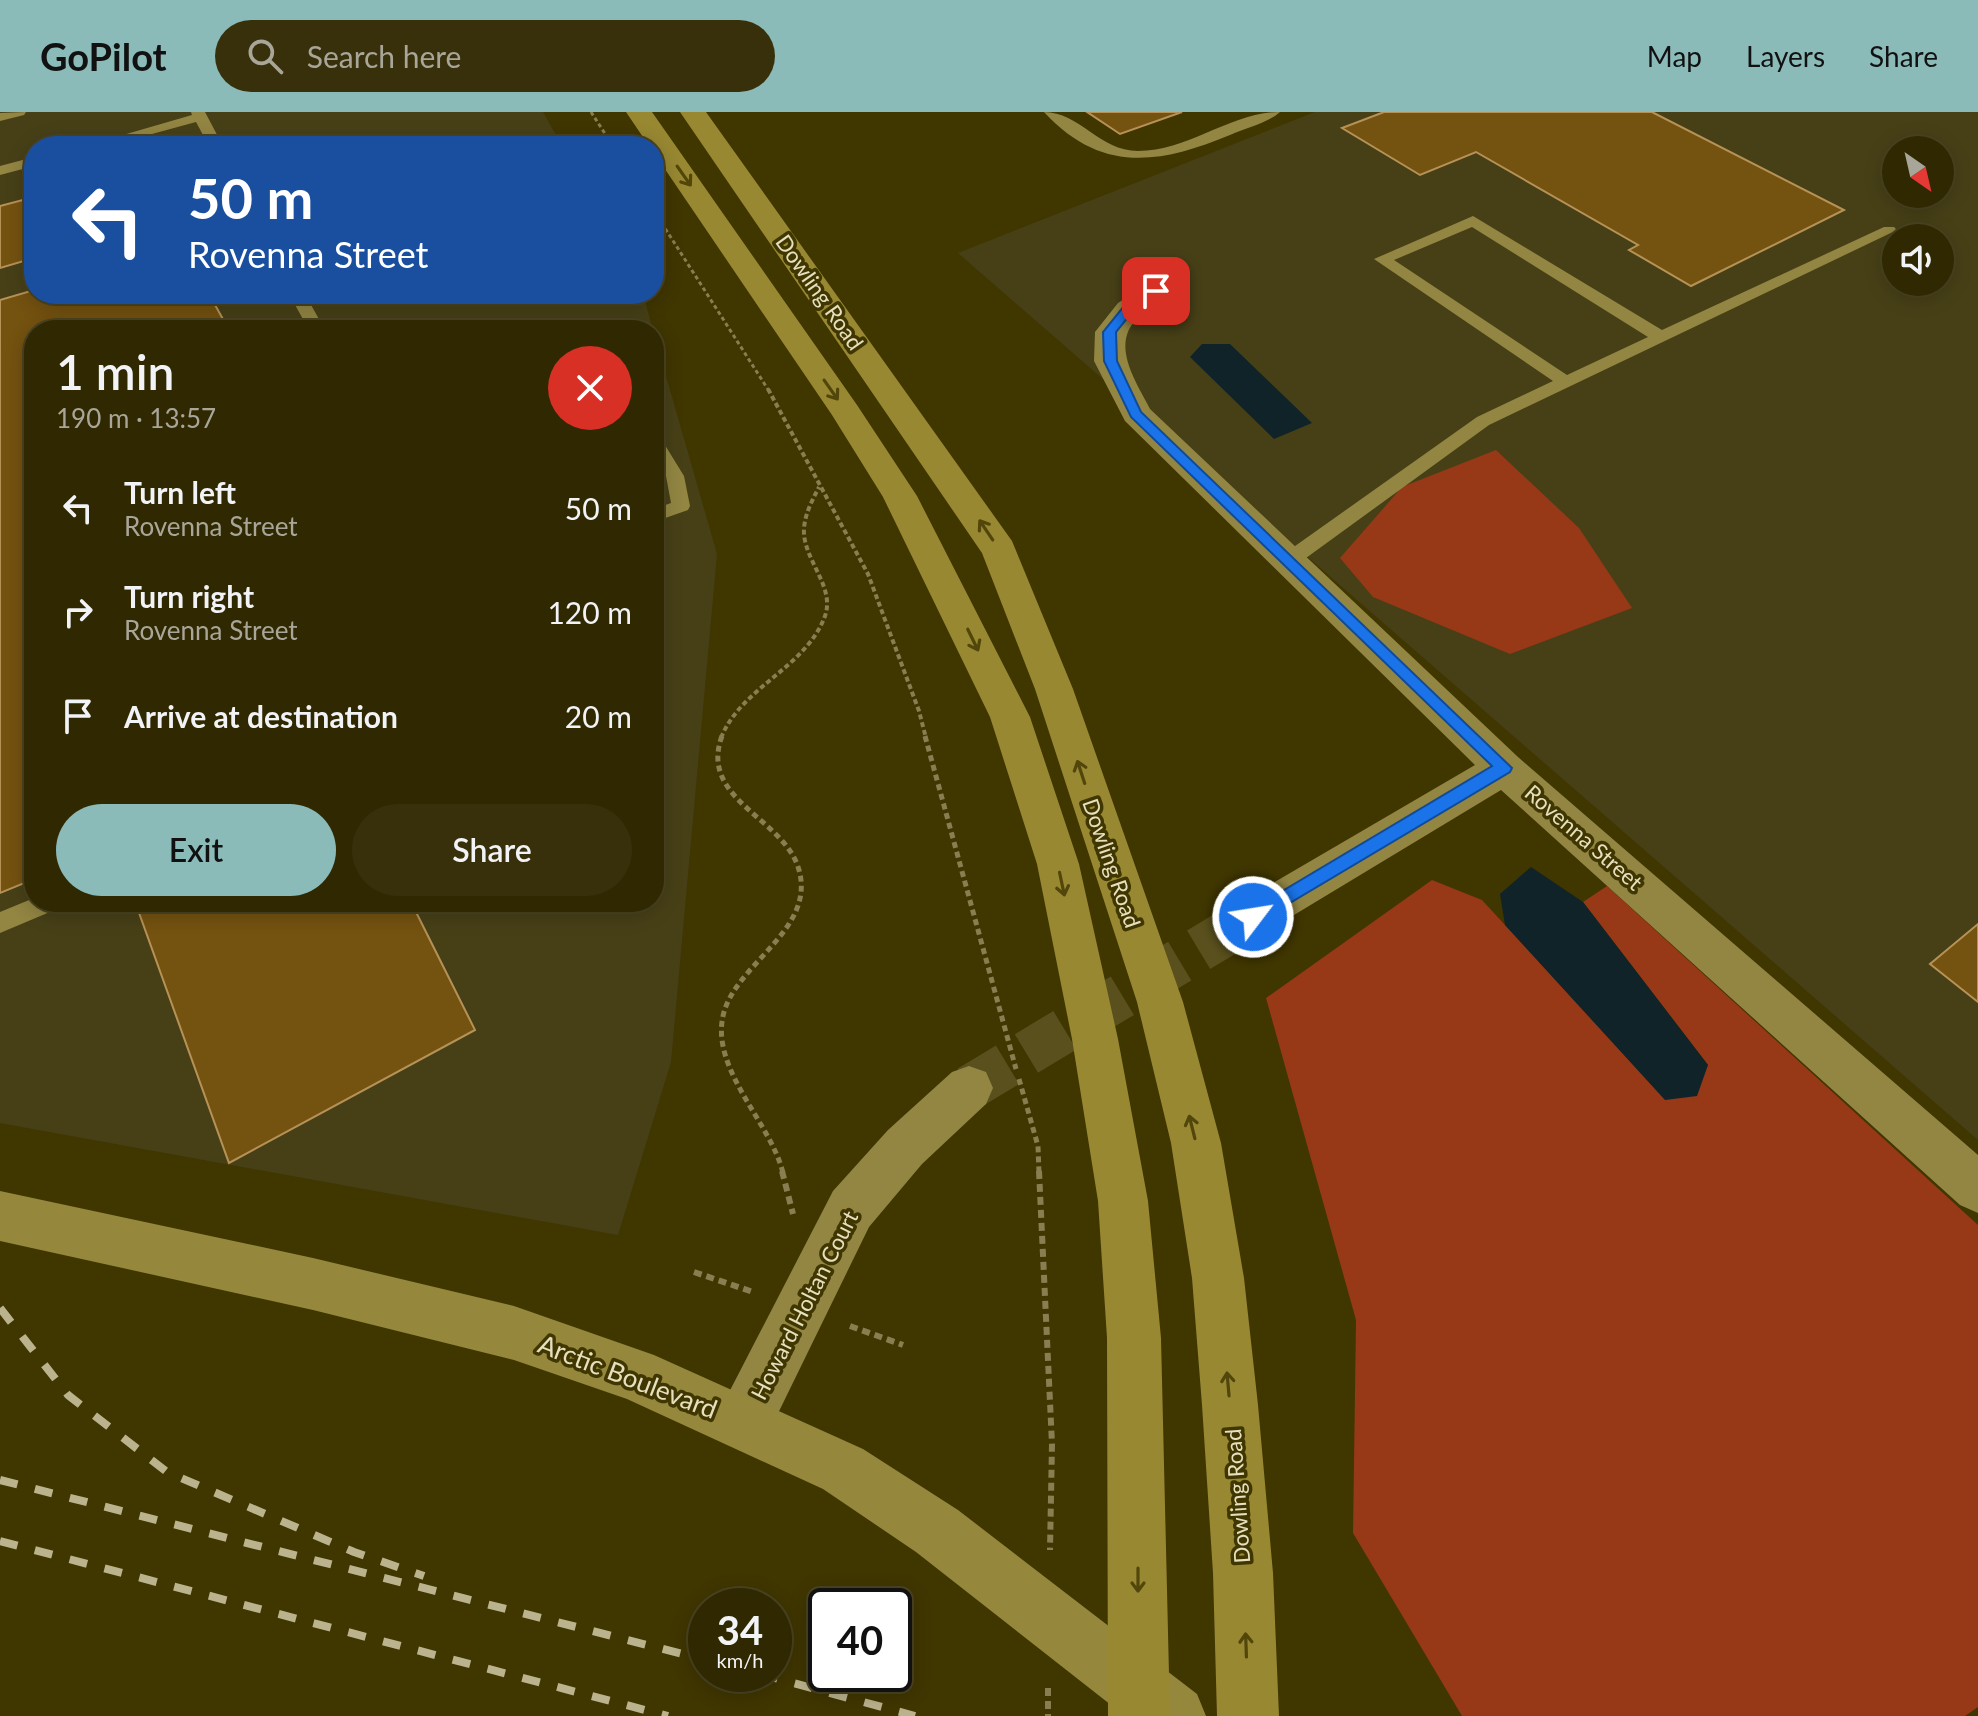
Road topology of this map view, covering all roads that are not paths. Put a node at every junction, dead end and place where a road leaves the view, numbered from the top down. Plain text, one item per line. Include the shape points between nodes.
1 (19, 112) edge
2 (639, 112) edge
3 (693, 112) edge
4 (1051, 112) edge
5 (1273, 112) edge
6 (199, 114) edge
7 (0, 117) edge
8 (125, 136) edge
9 (211, 136) edge
10 (656, 136) edge
11 (664, 148) edge
12 (24, 164) edge
13 (0, 171) edge
14 (1882, 233) edge
15 (1156, 291) dead end
16 (1659, 336) junction
17 (1564, 381) junction
18 (664, 458) edge
19 (664, 512) edge
20 (1288, 561) junction
21 (1504, 768) junction
22 (26, 912) edge
23 (1253, 917) tunnel mouth
24 (0, 923) edge
25 (969, 1088) tunnel mouth
26 (1978, 1188) edge
27 (0, 1216) edge
28 (744, 1422) junction
29 (1139, 1716) edge
30 (1175, 1716) edge
31 (1248, 1716) edge

1 - 7 lane
2 -> 10 main road
31 -> 3 main road, Dowling Road via 1243,1573 1218,1278 1196,1143 1160,1002 1054,689 999,550
4 - 5 lane via 1099,146 1125,155 1160,154
6 - 8 lane
6 - 9 lane
11 -> 29 main road via 900,496 1010,717 1058,864 1123,1201 1134,1338
12 - 13 lane
14 - 16 lane
15 - 20 street, Rovenna Street via 1129,309 1110,332 1110,361 1120,388 1136,414
16 - 17 lane
16 - 17 lane via 1473,221 1382,259
17 - 20 lane via 1483,421
18 - 19 lane via 675,476 681,506
20 - 21 street, Rovenna Street
21 - 23 street
21 - 26 street, Rovenna Street
22 - 24 lane
25 - 28 street, Howard Holtan Court via 905,1147 851,1209
27 - 28 main road, Arctic Boulevard via 514,1333 635,1374
28 - 30 main road, Arctic Boulevard via 843,1469 937,1531

